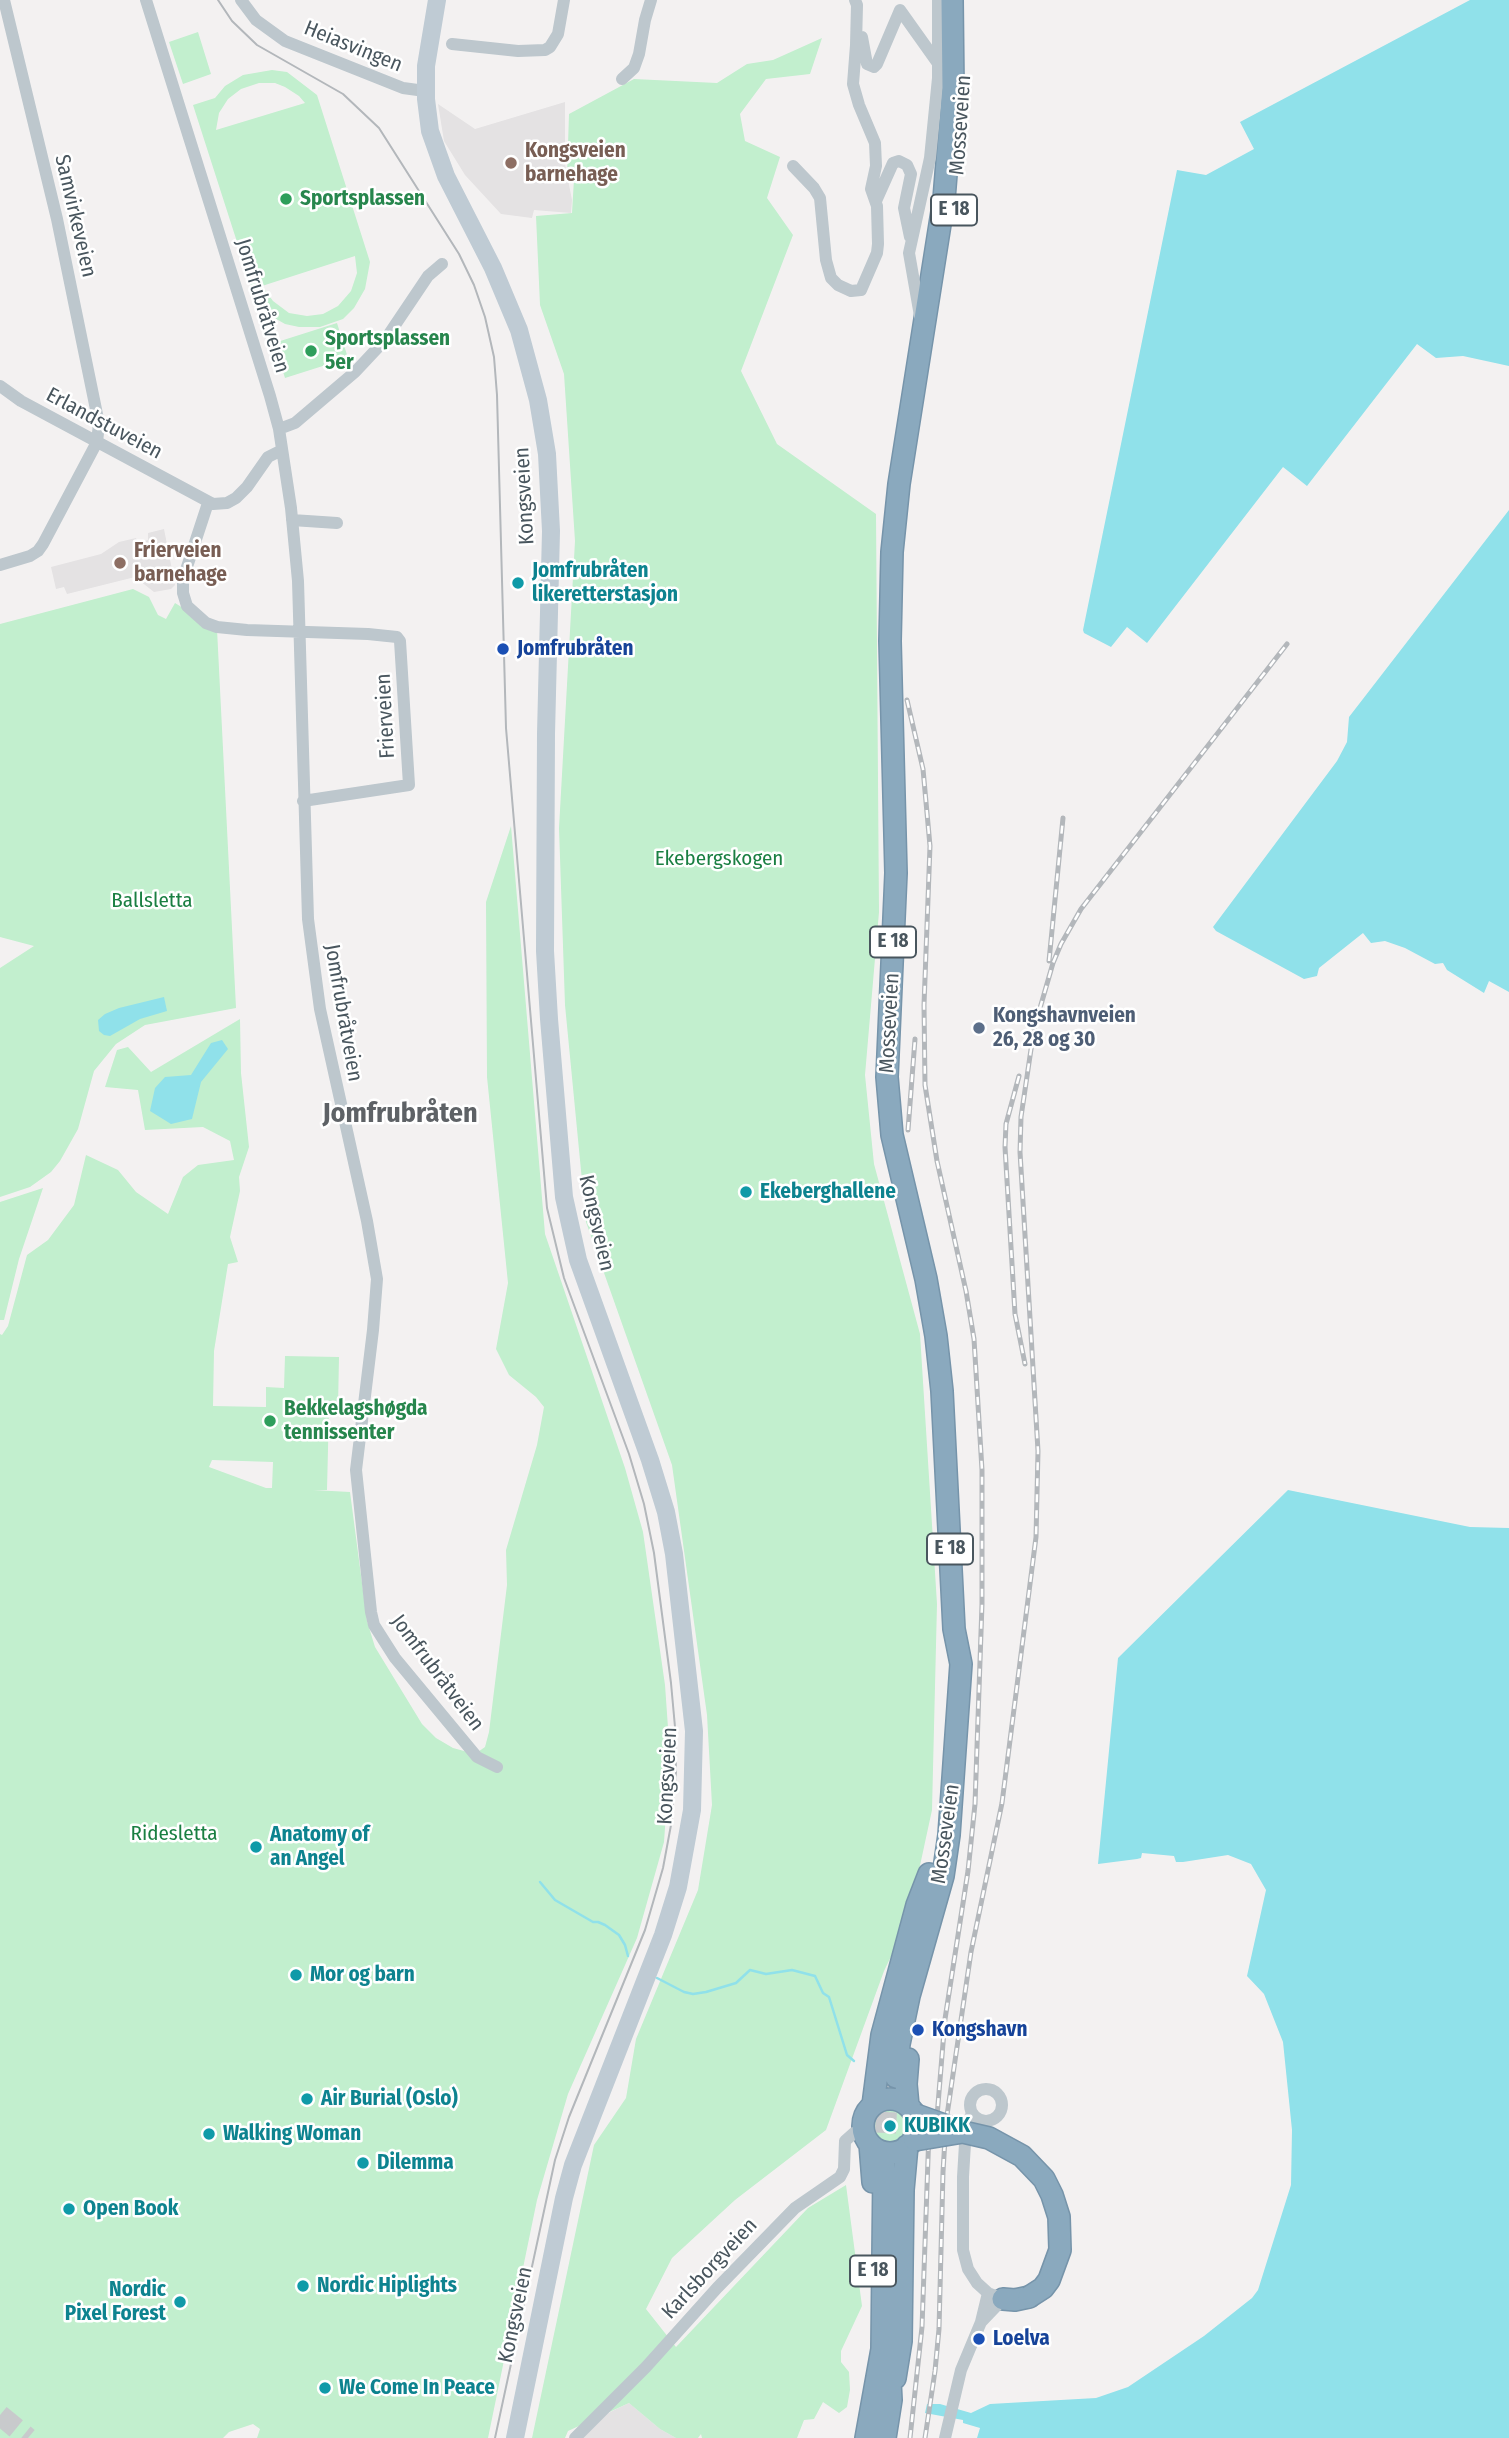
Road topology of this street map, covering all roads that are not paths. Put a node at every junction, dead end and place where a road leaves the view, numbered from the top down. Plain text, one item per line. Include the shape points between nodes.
1 (4, 0) edge
2 (146, 0) edge
3 (241, 0) edge
4 (437, 0) edge
5 (564, 0) edge
6 (651, 0) edge
7 (938, 0) edge
8 (952, 0) edge
9 (964, 0) edge
10 (856, 3) edge
11 (452, 44) dead end
12 (938, 63) junction
13 (622, 79) dead end
14 (425, 90) junction
15 (793, 166) dead end
16 (876, 201) junction
17 (911, 241) junction
18 (442, 264) dead end
19 (923, 334) junction
20 (2, 392) edge
21 (911, 412) junction
22 (279, 429) junction
23 (97, 442) junction
24 (282, 450) junction
25 (208, 503) junction
26 (292, 520) junction
27 (337, 523) dead end
28 (0, 565) edge
29 (299, 632) junction
30 (303, 801) junction
31 (496, 1767) dead end
32 (936, 1875) junction
33 (892, 2077) tunnel mouth
34 (873, 2105) junction
35 (913, 2112) junction
36 (984, 2121) junction
37 (967, 2132) junction
38 (867, 2137) junction
39 (912, 2142) junction
40 (888, 2164) tunnel mouth
41 (995, 2296) junction
42 (882, 2399) junction
43 (946, 2433) edge
44 (515, 2438) edge
45 (575, 2438) edge
46 (866, 2438) edge
47 (885, 2438) edge

1 - 23 street, Samvirkeveien via 82,337 99,424
2 - 22 street, Jomfrubråtveien
3 - 14 street, Heiasvingen via 267,29 296,46 403,88
4 - 14 main road, Kongsveien
5 - 11 street via 558,34 545,50
6 - 13 street via 634,68
7 - 12 street, Mosseveien
8 - 19 highway, Mosseveien / E 18 via 953,88 947,165
9 - 21 highway, Mosseveien / E 18 via 963,108 954,212 935,340
10 - 12 street via 867,64 877,64 900,10
10 - 16 street via 853,84 875,143 871,189
12 - 17 street, Mosseveien via 930,158
14 - 44 main road, Kongsveien via 437,154 511,308 531,367 543,426 551,514 545,951 562,1181 579,1260 666,1512 694,1731 692,1810 678,1887 570,2173
15 - 16 street via 820,198 829,274 851,291 860,290 877,253
16 - 17 street via 893,163 907,164 911,174 904,208
17 - 19 street, Mosseveien via 910,262
18 - 22 street via 355,372 295,423
19 - 21 highway, Mosseveien / E 18
20 - 23 street, Erlandstuveien
21 - 32 highway, Mosseveien / E 18 via 890,588 896,873 887,1086 894,1149 926,1279 942,1391 954,1629 948,1662
22 - 24 street, Jomfrubråtveien
23 - 25 street, Erlandstuveien
23 - 28 street via 38,551
24 - 25 street via 268,457 236,498 218,505
24 - 26 street, Jomfrubråtveien
25 - 29 street via 184,572 187,606 217,627
26 - 27 street
26 - 29 street, Jomfrubråtveien
29 - 30 street, Jomfrubråtveien
29 - 30 street, Frierveien via 368,634 400,641 409,785
30 - 31 street, Jomfrubråtveien via 316,985 377,1279 356,1470 371,1612 395,1658 477,1757
32 - 33 highway, Mosseveien / E 18 via 894,2027
32 - 34 highway, E 18 via 917,1905 882,2035
32 - 35 highway, E 18 via 939,1915 909,2050 906,2084
34 - 35 highway via 890,2099
34 - 38 highway, E 18 via 866,2114
35 - 37 highway, bridge
35 - 39 highway, E 18 via 917,2127
36 - 37 street
36 - 37 street
36 - 37 street via 997,2117 1002,2108 1000,2097 984,2089 971,2100
37 - 39 highway, bridge
37 - 41 street via 964,2250 971,2274
37 - 41 highway, bridge via 1015,2150 1036,2169 1052,2195 1060,2228 1059,2258 1043,2288 1015,2300
38 - 39 highway via 875,2148 888,2152 902,2150
38 - 42 highway, E 18 via 873,2174
38 - 45 street, Karlsborgveien via 854,2133 845,2141 840,2176 795,2208
39 - 42 highway, E 18 via 902,2190 901,2341
40 - 42 highway, E 18 via 889,2355
41 - 43 street via 961,2370
42 - 46 highway, E 18
42 - 47 highway, E 18

